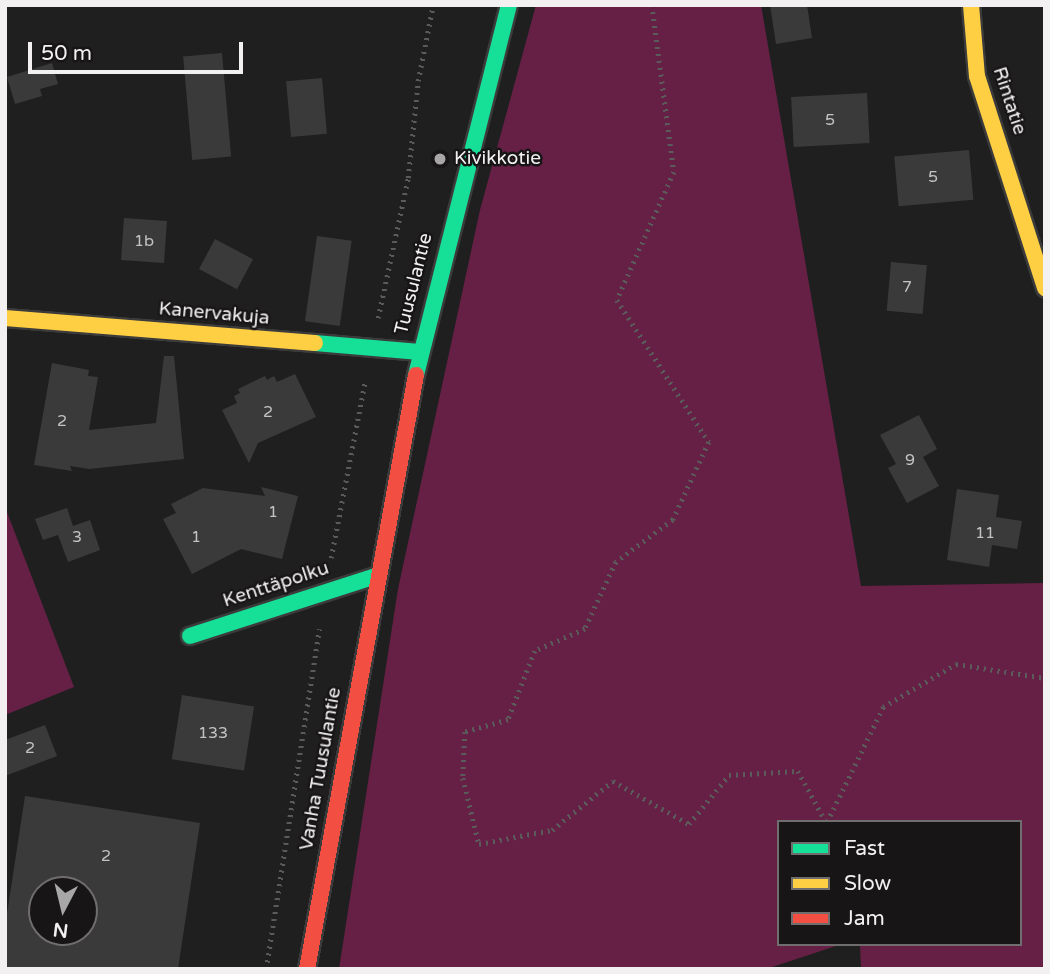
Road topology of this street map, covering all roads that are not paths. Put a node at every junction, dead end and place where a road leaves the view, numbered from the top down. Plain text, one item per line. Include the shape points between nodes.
1 (509, 5) edge
2 (971, 5) edge
3 (1045, 288) edge
4 (5, 318) edge
5 (420, 352) junction
6 (376, 576) junction
7 (190, 636) dead end
8 (307, 969) edge

1 - 5 main road, Tuusulantie
2 - 3 main road, Rintatie via 977,76
4 - 5 main road, Kanervakuja
5 - 6 main road, Tuusulantie
6 - 7 main road, Kenttäpolku
6 - 8 main road, Vanha Tuusulantie

